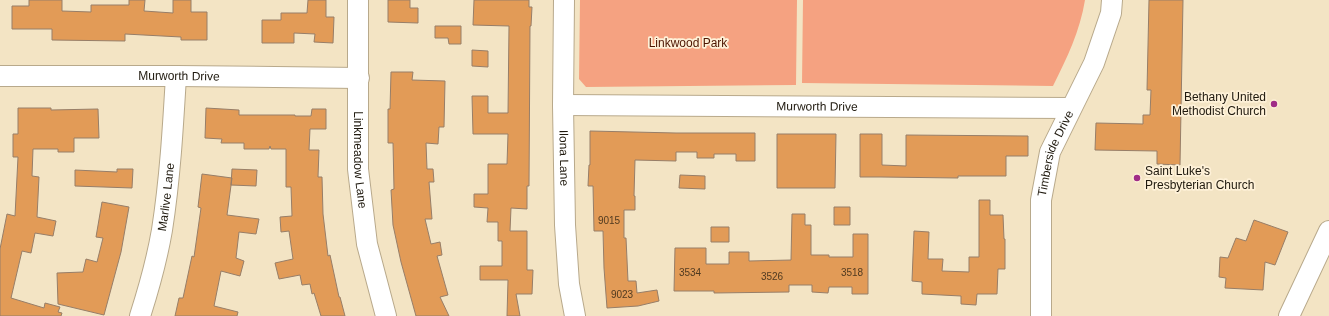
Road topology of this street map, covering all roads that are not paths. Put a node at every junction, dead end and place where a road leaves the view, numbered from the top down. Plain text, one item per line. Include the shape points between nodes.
1 (358, 0) edge
2 (564, 0) edge
3 (1112, 0) edge
4 (0, 76) edge
5 (176, 76) junction
6 (359, 78) junction
7 (563, 105) junction
8 (1071, 108) junction
9 (1329, 231) edge
10 (140, 316) edge
11 (386, 316) edge
12 (575, 316) edge
13 (1041, 316) edge
14 (1289, 316) edge

1 - 6 street, Linkmeadow Lane
2 - 7 street, Ilona Lane
3 - 8 street, Timberside Drive via 1111,13 1094,64
4 - 5 street, Murworth Drive
5 - 6 street, Murworth Drive
5 - 10 street, Marlive Lane via 170,166 162,231
6 - 11 street, Linkmeadow Lane via 358,169 367,244
7 - 8 street, Murworth Drive
7 - 12 street, Ilona Lane via 568,284
8 - 13 street, Timberside Drive via 1050,152 1041,200
9 - 14 street

